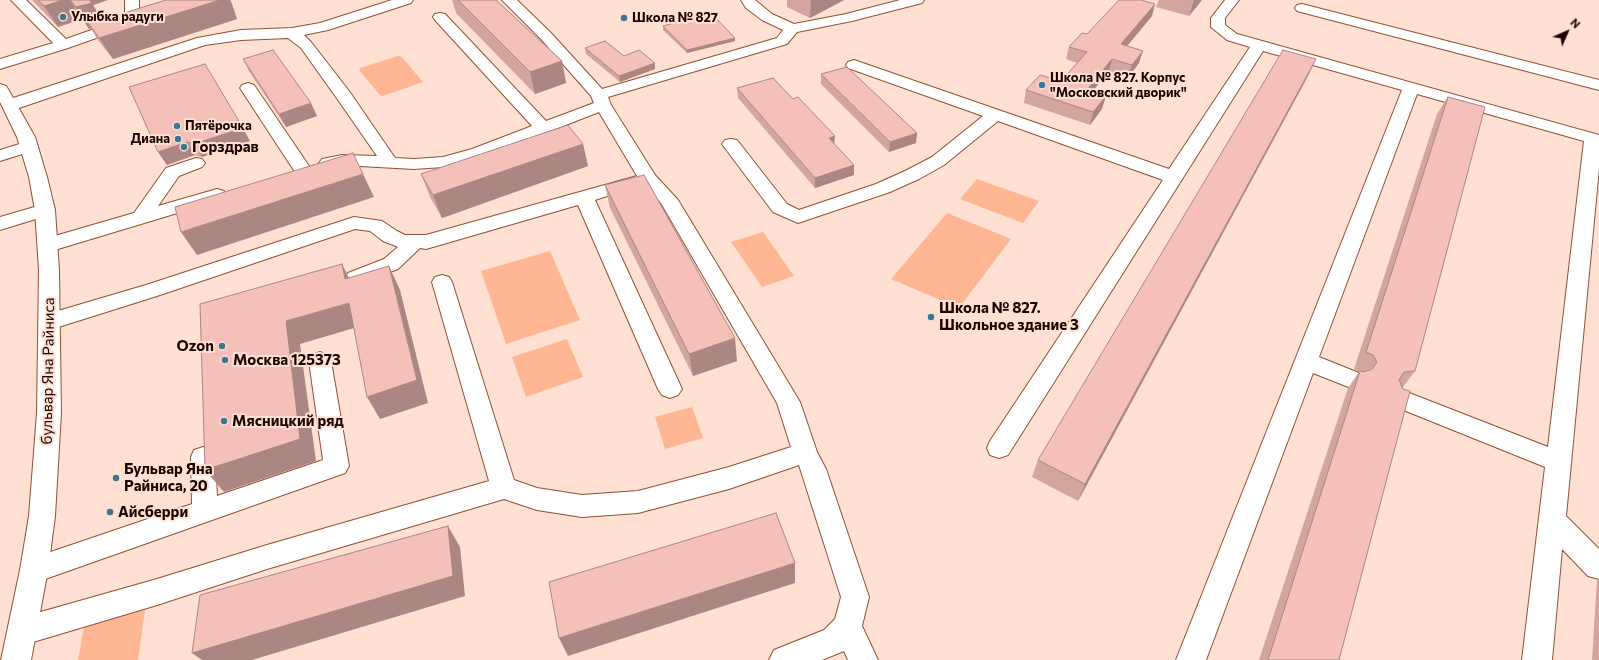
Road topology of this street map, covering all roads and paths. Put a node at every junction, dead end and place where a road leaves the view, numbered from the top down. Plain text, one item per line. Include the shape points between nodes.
1 (18, 0) edge
2 (132, 0) edge
3 (406, 0) edge
4 (509, 0) edge
5 (748, 0) edge
6 (917, 0) edge
7 (1232, 0) edge
8 (1302, 8) dead end
9 (440, 17) dead end
10 (792, 29) junction
11 (292, 33) junction
12 (63, 44) junction
13 (1259, 45) junction
14 (0, 64) edge
15 (854, 65) dead end
16 (1599, 85) edge
17 (248, 88) edge
18 (1412, 88) junction
19 (5, 97) edge
20 (601, 100) junction
21 (995, 115) junction
22 (543, 128) junction
23 (1596, 139) edge
24 (731, 144) dead end
25 (29, 146) junction
26 (0, 156) edge
27 (196, 163) edge
28 (390, 163) junction
29 (1173, 177) junction
30 (648, 178) junction
31 (235, 190) edge
32 (584, 197) junction
33 (45, 210) junction
34 (141, 217) junction
35 (0, 224) edge
36 (414, 242) junction
37 (48, 245) junction
38 (442, 282) dead end
39 (336, 283) edge
40 (49, 322) junction
41 (320, 361) dead end
42 (1306, 361) junction
43 (1351, 379) dead end
44 (670, 389) dead end
45 (1399, 398) edge
46 (999, 448) dead end
47 (806, 453) junction
48 (204, 456) edge
49 (1559, 462) junction
50 (504, 488) junction
51 (205, 512) junction
52 (1553, 521) junction
53 (1598, 567) edge
54 (34, 570) junction
55 (847, 627) junction
56 (23, 631) junction
57 (16, 660) edge
58 (784, 660) edge
59 (863, 660) edge
60 (1191, 660) edge
61 (1537, 660) edge

1 - 12 main road
2 - 12 main road via 139,18
3 - 11 main road via 323,27
4 - 20 main road via 546,36
5 - 10 main road via 768,17
6 - 10 main road
7 - 13 main road via 1218,18 1218,27 1232,37
8 - 16 main road
9 - 22 main road
10 - 20 main road via 782,41
11 - 19 main road via 241,35 202,41
11 - 28 main road via 306,45 343,94
12 - 14 main road
13 - 18 main road
13 - 29 main road
15 - 21 main road
17 - 28 main road via 294,172 342,160
18 - 23 main road
18 - 42 main road
19 - 25 main road, бульвар Яна Райниса
20 - 22 main road
20 - 30 main road
21 - 24 main road via 938,161 919,171 883,188 798,217 780,208
21 - 29 main road
22 - 28 main road via 478,153 443,162
23 - 49 main road
25 - 26 main road
25 - 33 main road, бульвар Яна Райниса
27 - 34 main road via 172,172
29 - 46 main road
30 - 32 main road
30 - 47 main road via 669,200 788,402
31 - 34 main road
32 - 36 main road via 426,242
32 - 44 main road
33 - 35 main road
33 - 37 main road, бульвар Яна Райниса
34 - 37 main road
36 - 39 main road via 399,258 383,268
36 - 40 main road via 390,236 375,225 354,223
37 - 40 main road, бульвар Яна Райниса
38 - 50 main road
40 - 54 main road, бульвар Яна Райниса via 49,413 42,516
41 - 51 main road via 336,466
42 - 43 main road
42 - 60 main road
45 - 49 main road
47 - 50 main road via 729,478 638,502 582,506 537,499
47 - 55 main road via 855,597
48 - 51 main road
49 - 52 main road
50 - 56 main road
51 - 54 main road
52 - 53 main road
52 - 61 main road
54 - 56 main road, бульвар Яна Райниса
55 - 58 main road via 834,641
55 - 59 main road
56 - 57 main road, бульвар Яна Райниса

